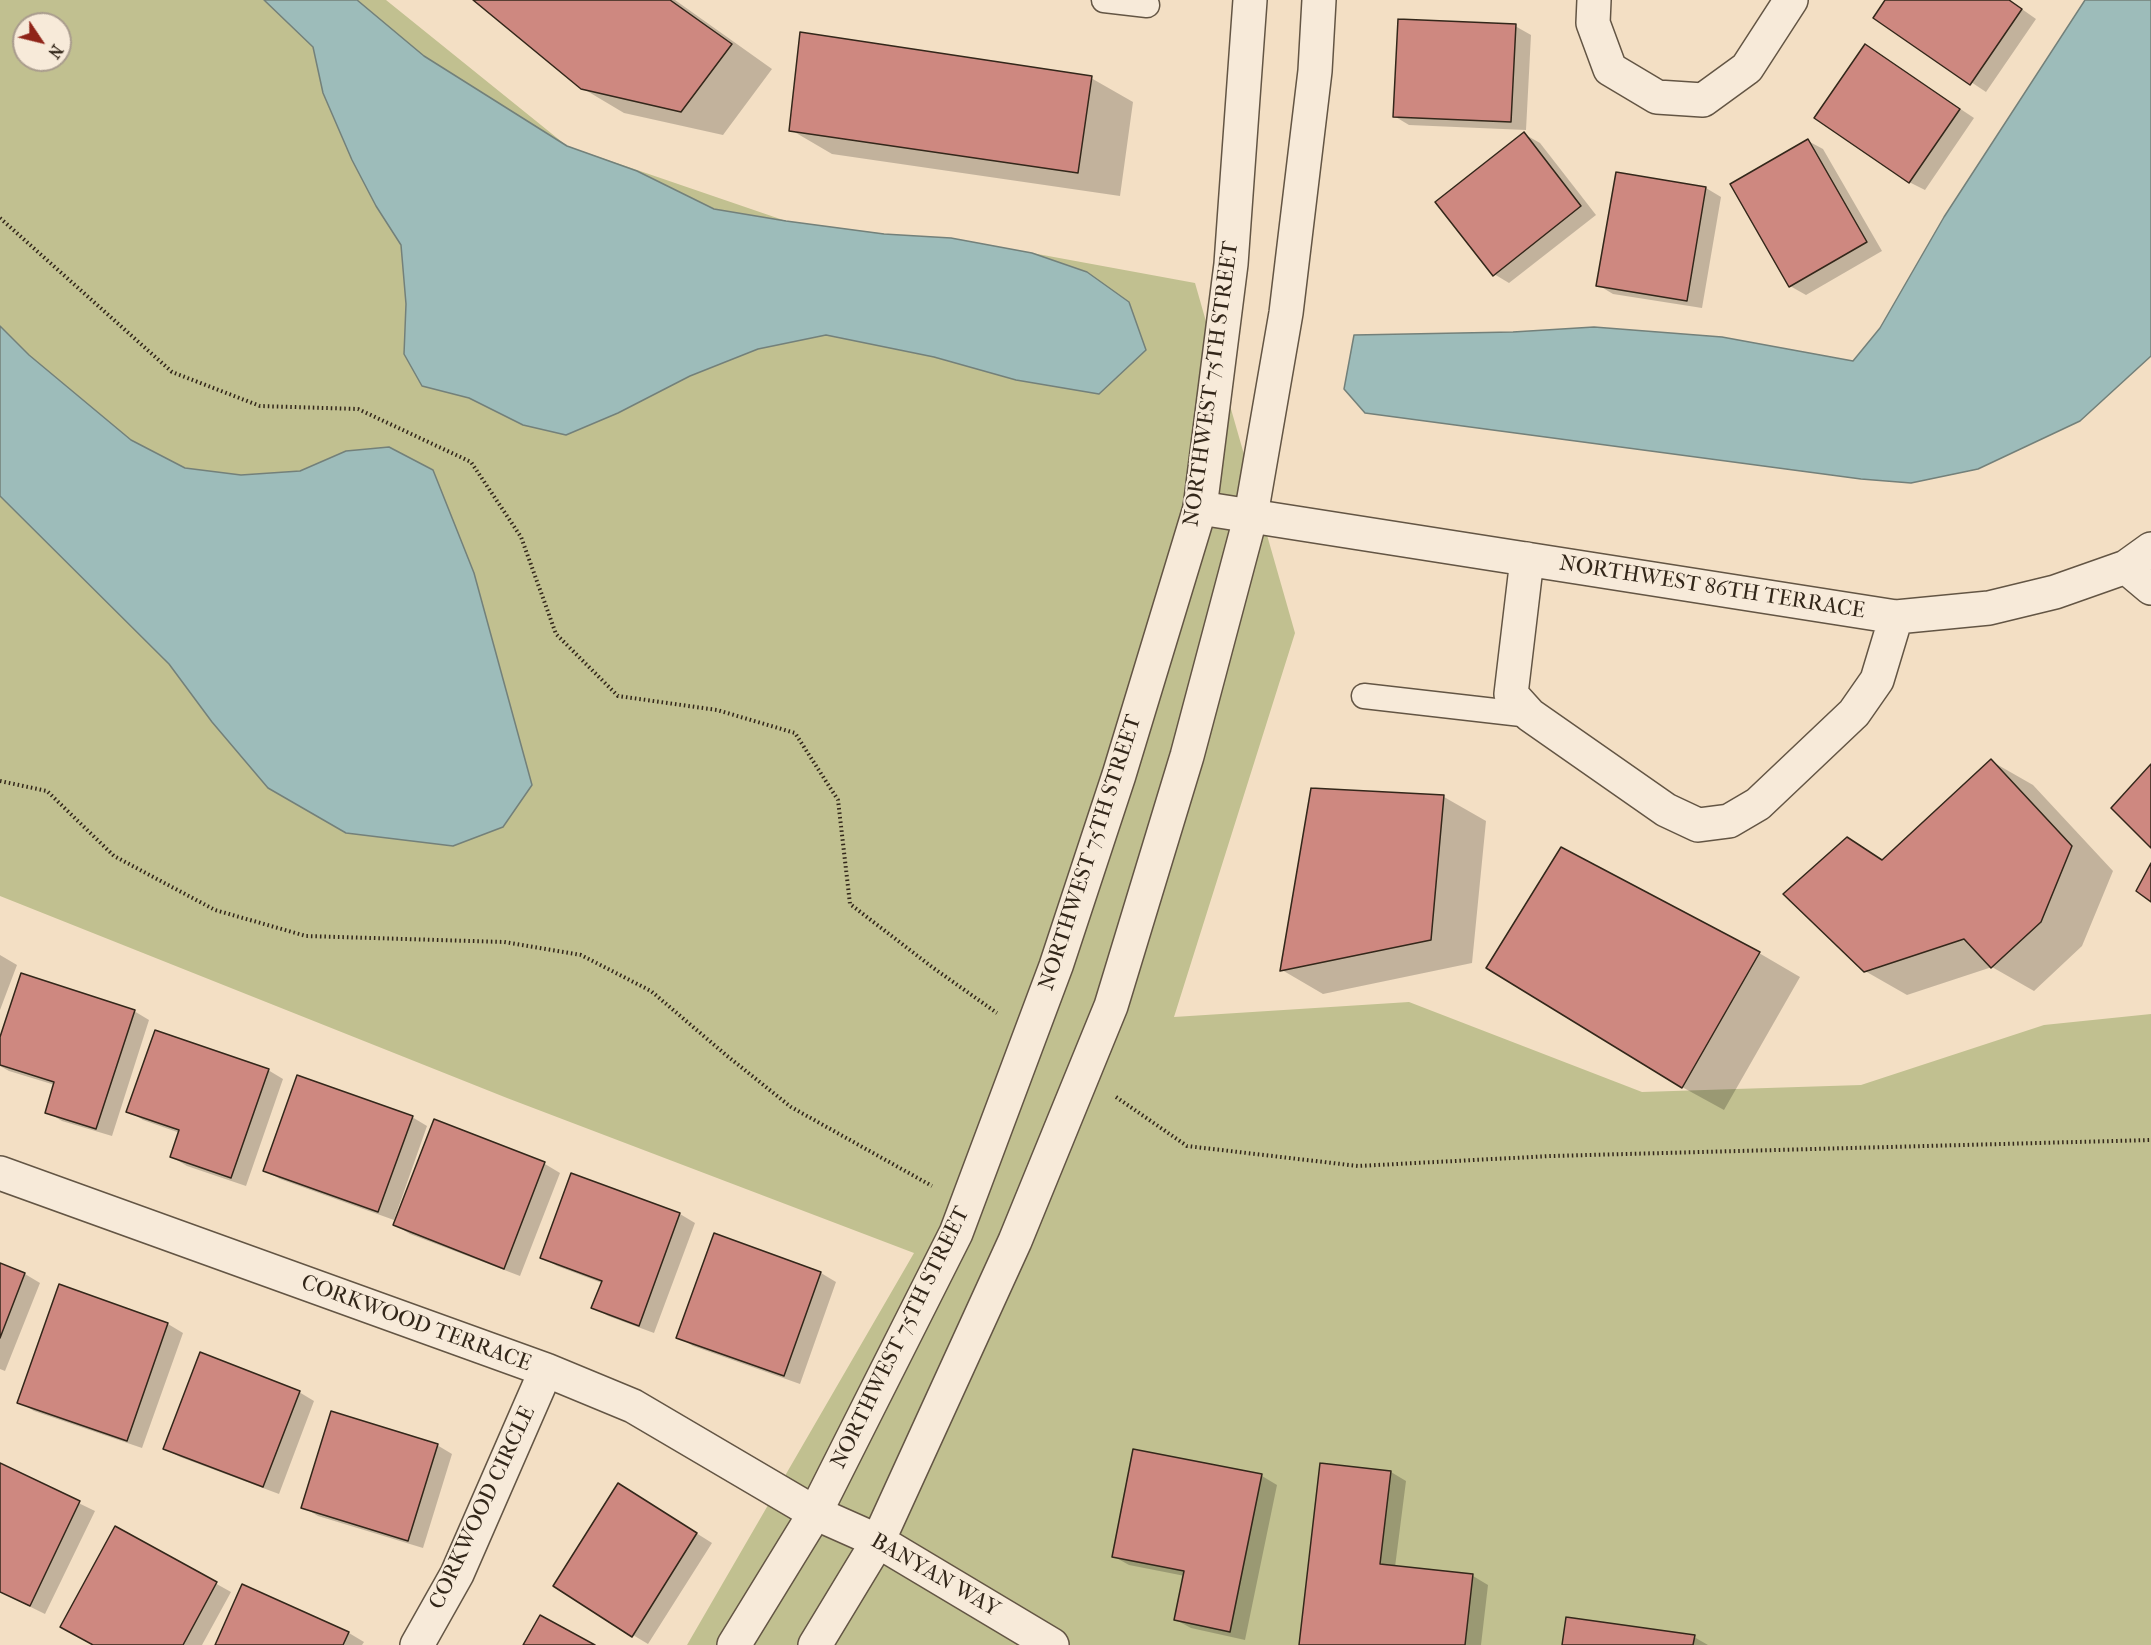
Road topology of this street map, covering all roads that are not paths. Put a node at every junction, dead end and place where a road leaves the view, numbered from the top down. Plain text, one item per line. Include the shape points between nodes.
1 (1104, 0) edge
2 (1250, 0) edge
3 (1319, 0) edge
4 (1594, 0) edge
5 (1791, 0) edge
6 (1147, 5) dead end
7 (1200, 508) junction
8 (1251, 515) junction
9 (2139, 558) edge
10 (1527, 560) junction
11 (2151, 588) edge
12 (1896, 618) junction
13 (1364, 696) dead end
14 (1530, 715) junction
15 (0, 1173) edge
16 (546, 1370) junction
17 (815, 1513) junction
18 (878, 1541) junction
19 (417, 1645) edge
20 (735, 1645) edge
21 (815, 1645) edge
22 (1052, 1645) edge

1 - 6 lane
2 - 7 street, NORTHWEST 75TH STREET via 1231,264
3 - 8 street via 1315,71 1286,313
4 - 5 street via 1593,23 1610,69 1657,97 1703,100 1747,68
7 - 8 street, NORTHWEST 86TH TERRACE
7 - 17 street, NORTHWEST 75TH STREET via 1056,966 956,1233
8 - 10 street, NORTHWEST 86TH TERRACE
8 - 18 street via 1177,790 1112,1006 1016,1241
9 - 11 street, NORTHWEST 86TH TERRACE
9 - 12 street, NORTHWEST 86TH TERRACE via 2055,592 1989,608
10 - 12 street, NORTHWEST 86TH TERRACE
10 - 14 street, NORTHWEST 86TH TERRACE via 1511,694
12 - 14 street, NORTHWEST 86TH TERRACE via 1877,680 1854,713 1758,804 1729,821 1698,825 1666,810
13 - 14 lane
15 - 16 street, CORKWOOD TERRACE
16 - 17 street, CORKWOOD TERRACE via 633,1406
16 - 19 street, CORKWOOD CIRCLE via 457,1574
17 - 18 street, BANYAN WAY
17 - 20 street, NORTHWEST 75TH STREET
18 - 21 street
18 - 22 street, BANYAN WAY

